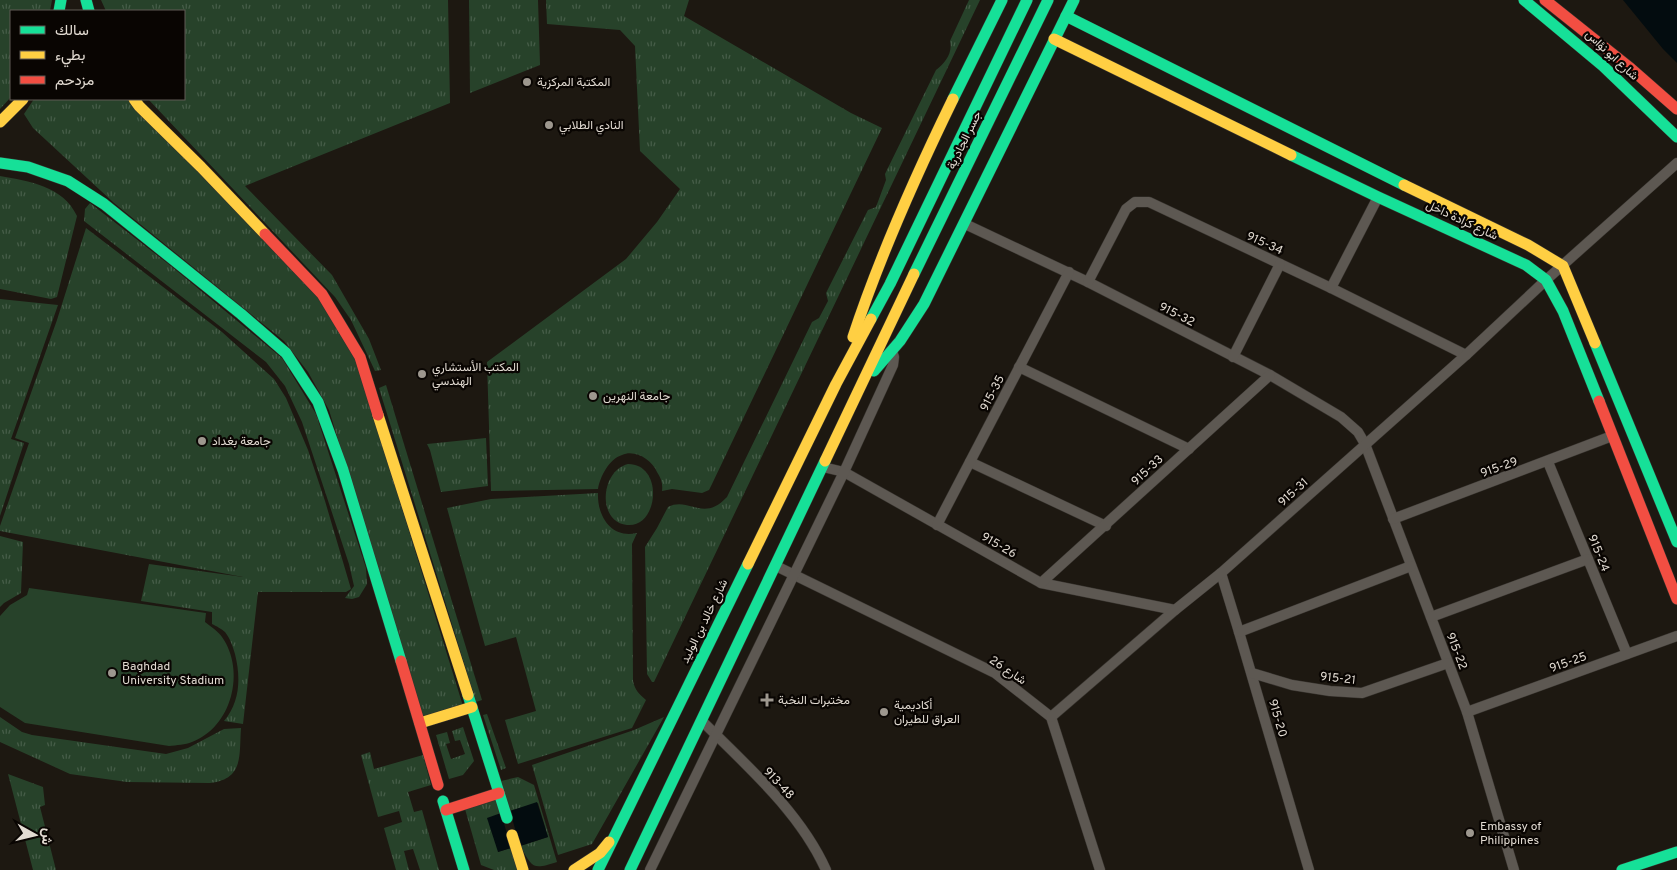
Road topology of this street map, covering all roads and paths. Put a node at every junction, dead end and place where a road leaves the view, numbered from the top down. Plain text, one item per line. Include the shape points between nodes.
1 (1002, 0) edge
2 (1027, 0) edge
3 (1048, 0) edge
4 (1074, 0) edge
5 (1524, 0) edge
6 (1545, 0) edge
7 (1066, 16) junction
8 (1054, 39) junction
9 (22, 100) edge
10 (135, 100) edge
11 (1677, 109) edge
12 (0, 122) edge
13 (1677, 137) edge
14 (0, 163) edge
15 (1677, 163) edge
16 (1378, 197) junction
17 (965, 224) junction
18 (1280, 264) junction
19 (1562, 266) junction
20 (1068, 272) junction
21 (1546, 280) junction
22 (1088, 282) junction
23 (1331, 288) junction
24 (892, 351) junction
25 (1466, 355) junction
26 (1233, 357) junction
27 (1019, 367) junction
28 (1270, 375) junction
29 (836, 384) junction
30 (857, 393) junction
31 (1612, 436) junction
32 (1366, 444) junction
33 (1189, 449) junction
34 (970, 462) junction
35 (1548, 462) junction
36 (823, 467) junction
37 (844, 472) junction
38 (1394, 519) junction
39 (938, 525) junction
40 (1106, 526) junction
41 (1677, 542) edge
42 (1588, 559) junction
43 (776, 566) junction
44 (1412, 566) junction
45 (794, 574) junction
46 (1220, 574) junction
47 (1041, 583) junction
48 (1677, 599) edge
49 (1175, 610) junction
50 (1431, 617) junction
51 (1240, 632) junction
52 (1677, 636) edge
53 (1627, 654) junction
54 (1448, 663) junction
55 (1252, 673) junction
56 (472, 707) junction
57 (1467, 712) junction
58 (1051, 717) junction
59 (702, 721) junction
60 (420, 723) junction
61 (716, 734) junction
62 (438, 785) dead end
63 (499, 792) junction
64 (507, 818) dead end
65 (619, 826) junction
66 (512, 835) dead end
67 (1677, 852) edge
68 (464, 870) edge
69 (523, 870) edge
70 (574, 870) edge
71 (598, 870) edge
72 (630, 870) edge
73 (650, 870) edge
74 (826, 870) edge
75 (1100, 870) edge
76 (1309, 870) edge
77 (1514, 870) edge
78 (1622, 870) edge

1 - 29 main road via 891,232
2 - 29 main road, جسر الجادرية via 890,284
3 - 30 main road, جسر الجادرية
4 - 7 main road
5 - 13 main road, شارع ابو نؤاس via 1585,49
6 - 11 main road, شارع ابو نؤاس via 1629,66
7 - 8 main road
7 - 19 main road, شارع كرادة داخل via 1528,245
8 - 16 main road, شارع كرادة داخل
8 - 17 main road
9 - 12 main road
10 - 56 main road via 322,294 360,357
14 - 60 main road via 28,166 68,181 104,204 286,353 318,402 343,470
15 - 19 street, 915-31
16 - 21 main road, شارع كرادة داخل via 1526,265
16 - 23 street
17 - 20 street, 915-32
17 - 24 main road via 917,316
18 - 22 street, 915-34 via 1149,202 1135,202 1126,209
18 - 23 street, 915-34
18 - 26 street
19 - 21 street, 915-31
19 - 41 main road
20 - 22 street, 915-32
20 - 27 street, 915-35
21 - 25 street, 915-31
21 - 31 main road, شارع كرادة داخل via 1562,311
22 - 26 street, 915-32
23 - 25 street, 915-34
24 - 30 main road
24 - 37 street via 893,365
25 - 32 street, 915-31
26 - 28 street, 915-32
27 - 33 street
27 - 34 street, 915-35
28 - 32 street, 915-32 via 1341,417
28 - 33 street, 915-33
29 - 65 main road, شارع خالد بن الوليد
30 - 36 main road
31 - 35 street, 915-29
31 - 48 main road, شارع كرادة داخل
32 - 38 street, 915-22
32 - 46 street, 915-31
33 - 40 street, 915-33
34 - 39 street, 915-35
34 - 40 street
35 - 38 street, 915-29
35 - 42 street, 915-24
36 - 37 street, 915-26
36 - 43 main road
37 - 39 street, 915-26
37 - 45 street
38 - 44 street, 915-22
39 - 47 street, 915-26
40 - 47 street, 915-33
42 - 50 street
42 - 53 street, 915-24
43 - 45 street, شارع 26
43 - 59 main road
44 - 50 street, 915-22
44 - 51 street
45 - 58 street, شارع 26 via 995,673
45 - 61 street
46 - 49 street, 915-31
46 - 51 street, 915-20
47 - 49 street, 915-26
49 - 58 street, 915-31
50 - 54 street, 915-22
51 - 55 street, 915-20
52 - 53 street, 915-25
53 - 57 street, 915-25
54 - 55 street, 915-21 via 1362,693 1292,685
54 - 57 street, 915-22
55 - 76 street, 915-20
56 - 60 main road
56 - 63 main road
57 - 77 street, 915-22
58 - 75 street
59 - 61 street, 913-48
59 - 72 main road
60 - 62 main road
61 - 73 street
61 - 74 street, 913-48 via 782,802 817,851
63 - 64 main road
63 - 68 main road via 444,806
65 - 70 main road via 600,853
65 - 71 main road, شارع خالد بن الوليد
66 - 69 main road
67 - 78 main road

